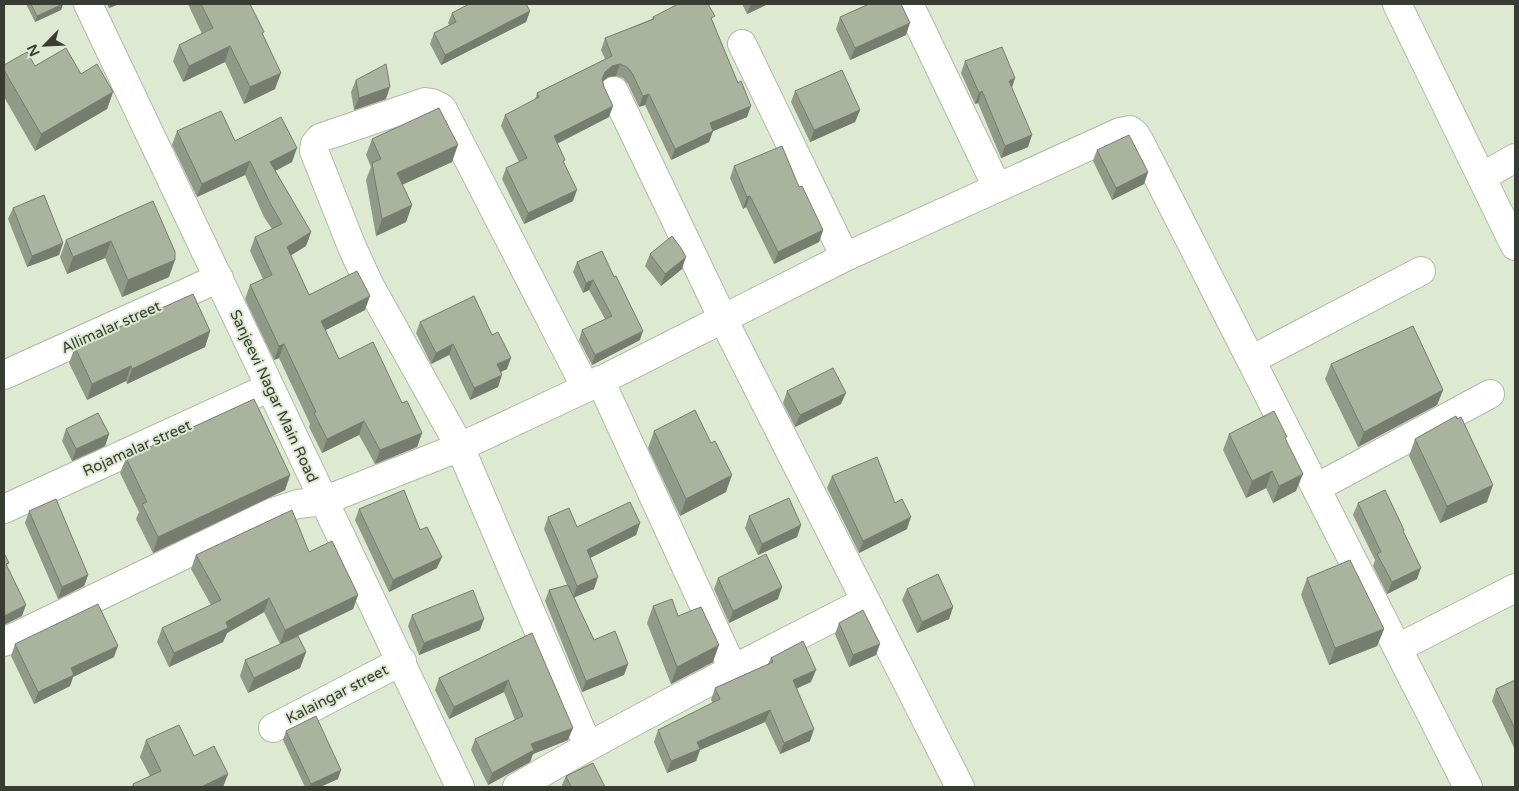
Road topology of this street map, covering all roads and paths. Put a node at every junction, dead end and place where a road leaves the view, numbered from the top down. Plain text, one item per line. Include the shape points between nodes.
1 (88, 4) edge
2 (909, 4) edge
3 (1397, 4) edge
4 (742, 44) dead end
5 (614, 91) dead end
6 (1515, 158) edge
7 (1482, 177) junction
8 (997, 187) junction
9 (1515, 246) edge
10 (845, 256) junction
11 (1420, 271) dead end
12 (219, 278) junction
13 (723, 319) junction
14 (1251, 360) junction
15 (4, 375) edge
16 (593, 384) junction
17 (270, 388) junction
18 (1490, 394) dead end
19 (460, 447) junction
20 (1316, 488) junction
21 (323, 501) junction
22 (4, 508) edge
23 (1515, 588) edge
24 (866, 601) junction
25 (4, 642) edge
26 (1398, 648) junction
27 (402, 661) junction
28 (733, 669) junction
29 (273, 728) dead end
30 (588, 746) junction
31 (460, 787) edge
32 (517, 787) edge
33 (960, 787) edge
34 (1468, 787) edge

1 - 12 street, Sanjeevi Nagar Main Road
2 - 8 street
3 - 7 street
4 - 10 street
5 - 13 street
6 - 7 street
7 - 9 street
8 - 10 street
8 - 14 street via 1130,130 1140,142
10 - 13 street
11 - 14 street
12 - 15 street, Allimalar street
12 - 17 street, Sanjeevi Nagar Main Road
13 - 16 street
13 - 24 street
14 - 20 street
16 - 19 street
16 - 19 street via 442,108 424,102 320,138 314,150 352,247 370,286
16 - 28 street
17 - 21 street, Sanjeevi Nagar Main Road
17 - 22 street, Rojamalar street
18 - 20 street
19 - 21 street
19 - 30 street
20 - 26 street
21 - 25 street via 273,512
21 - 27 street, Sanjeevi Nagar Main Road
23 - 26 street
24 - 28 street
24 - 33 street
26 - 34 street
27 - 29 street, Kalaingar street
27 - 31 street, Sanjeevi Nagar Main Road
28 - 30 street
30 - 32 street

